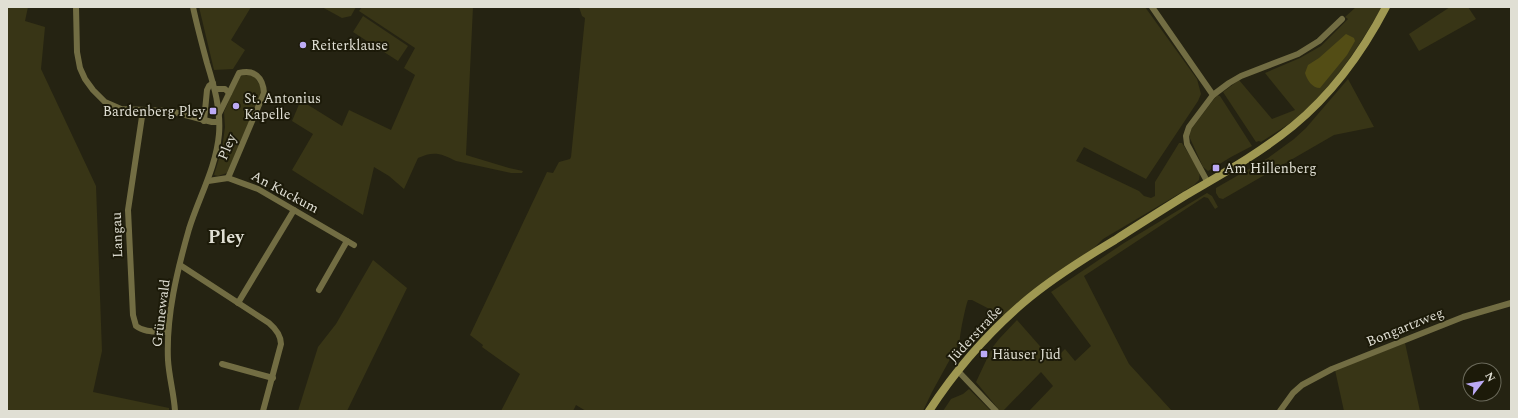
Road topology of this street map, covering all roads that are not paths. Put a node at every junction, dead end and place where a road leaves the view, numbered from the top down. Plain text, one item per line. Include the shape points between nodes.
1 (76, 7) edge
2 (193, 7) edge
3 (1152, 7) edge
4 (1386, 7) edge
5 (1342, 19) dead end
6 (214, 86) junction
7 (229, 93) junction
8 (1213, 95) junction
9 (143, 110) junction
10 (219, 114) junction
11 (204, 121) junction
12 (219, 122) junction
13 (228, 178) junction
14 (208, 181) junction
15 (1208, 182) junction
16 (294, 210) junction
17 (347, 240) junction
18 (186, 242) joint
19 (354, 245) dead end
20 (180, 265) junction
21 (319, 290) dead end
22 (238, 303) junction
23 (1511, 303) edge
24 (168, 332) junction
25 (222, 364) dead end
26 (958, 371) junction
27 (273, 378) junction
28 (175, 411) edge
29 (264, 411) edge
30 (929, 411) edge
31 (996, 411) edge
32 (1280, 411) edge

1 - 9 street via 77,52 85,79 105,102 115,108
2 - 6 street, Pley
3 - 8 street
4 - 15 main road, Jüderstraße via 1363,48 1331,89 1306,114 1262,149
5 - 8 street via 1319,41 1298,54 1241,76
6 - 7 street
6 - 10 street, Pley
6 - 11 street via 209,86 207,90
7 - 10 street, Pley
7 - 13 street, Pley via 239,73 243,72 255,74 264,87 264,93
8 - 15 street via 1188,127 1186,136 1187,144
9 - 11 street via 170,112
9 - 24 street, Langau via 128,210 133,315 140,330
10 - 12 street, Pley
11 - 12 street
12 - 14 street, Pley via 217,149
13 - 14 street, An Kuckum
13 - 16 street, An Kuckum via 258,189
14 - 18 street, Pley
15 - 26 main road, Jüderstraße via 1048,284 1008,317
16 - 17 street, An Kuckum
16 - 22 street
17 - 19 street, An Kuckum
17 - 21 street
18 - 20 street, Grünewald
20 - 22 street
20 - 24 street, Grünewald
22 - 27 street via 269,323 279,334 282,344
23 - 32 street, Bongartzweg via 1442,324 1310,380 1293,392
24 - 28 street, Grünewald via 168,360
25 - 27 street
26 - 30 main road, Jüderstraße
26 - 31 street
27 - 29 street

